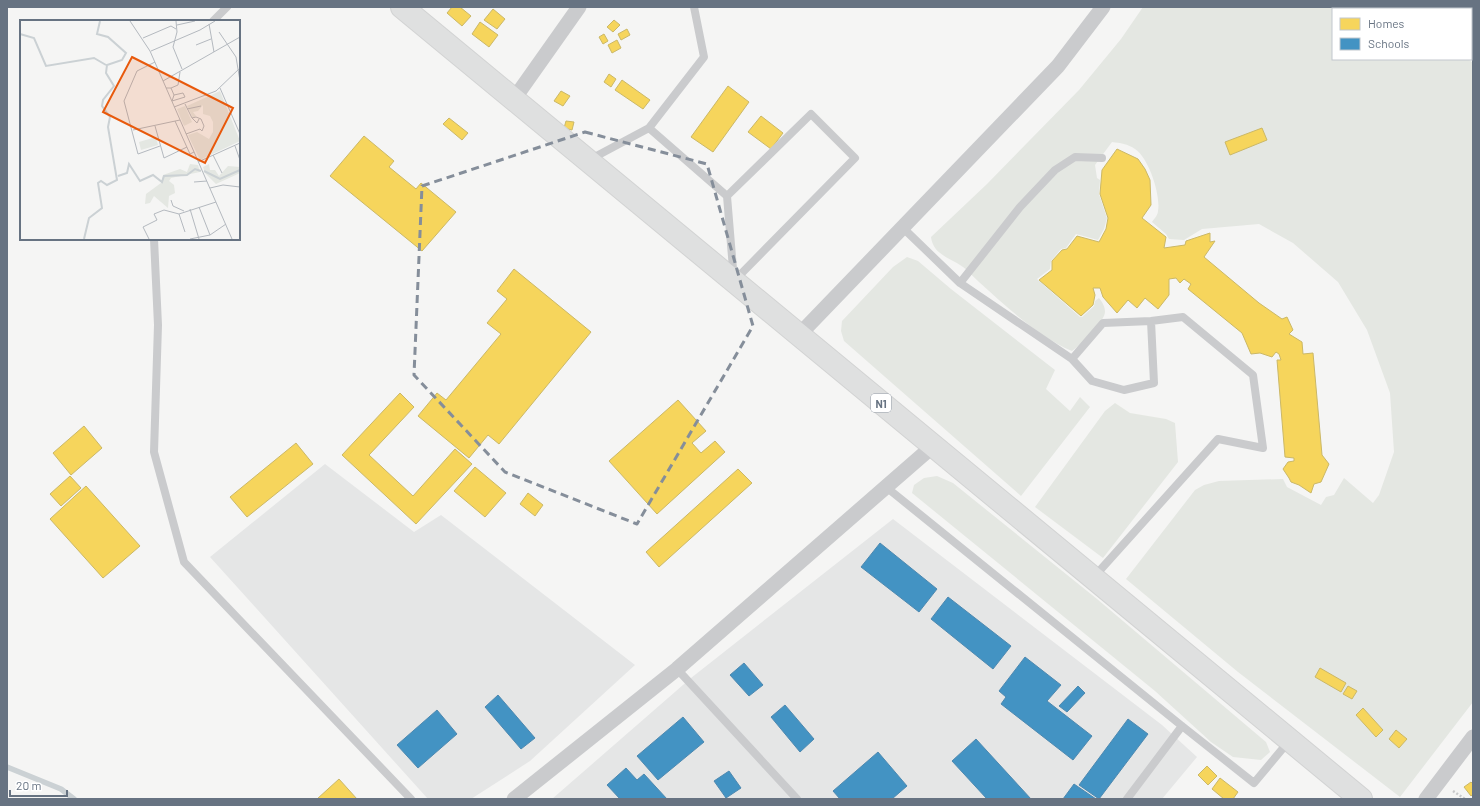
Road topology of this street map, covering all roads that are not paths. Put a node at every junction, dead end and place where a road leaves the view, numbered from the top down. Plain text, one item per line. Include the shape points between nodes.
1 (227, 7) edge
2 (402, 7) edge
3 (578, 7) edge
4 (694, 7) edge
5 (1103, 7) edge
6 (214, 20) edge
7 (514, 100) junction
8 (649, 128) junction
9 (1102, 158) dead end
10 (588, 161) junction
11 (727, 196) junction
12 (902, 227) junction
13 (154, 240) edge
14 (734, 281) junction
15 (960, 283) junction
16 (1151, 321) junction
17 (799, 335) junction
18 (1072, 359) junction
19 (933, 446) junction
20 (886, 487) junction
21 (1093, 579) junction
22 (677, 669) junction
23 (1182, 726) junction
24 (1473, 737) edge
25 (1290, 741) junction
26 (412, 799) edge
27 (514, 799) edge
28 (797, 799) edge
29 (1127, 799) edge
30 (1361, 799) edge
31 (1426, 799) edge

1 - 6 lane
2 - 7 highway, N1
3 - 7 street
4 - 8 lane via 704,57
5 - 12 street via 1058,66
7 - 10 highway, N1
8 - 10 lane
8 - 11 lane
9 - 15 lane via 1075,157 1055,170 1020,207
10 - 14 highway, N1
11 - 14 lane
11 - 14 lane via 811,114 855,158
12 - 15 lane
12 - 17 street
13 - 26 lane via 158,325 154,452 184,562
14 - 17 highway, N1
15 - 18 lane
16 - 18 lane via 1103,323
16 - 18 lane via 1154,383 1124,390 1092,381
16 - 21 lane via 1183,317 1253,375 1263,448 1218,439
17 - 19 highway, N1
19 - 20 street
19 - 21 highway, N1
20 - 22 street
20 - 23 lane
21 - 25 highway, N1
22 - 27 street
22 - 28 lane
23 - 25 lane via 1254,783
23 - 29 lane
24 - 31 street
25 - 30 highway, N1

